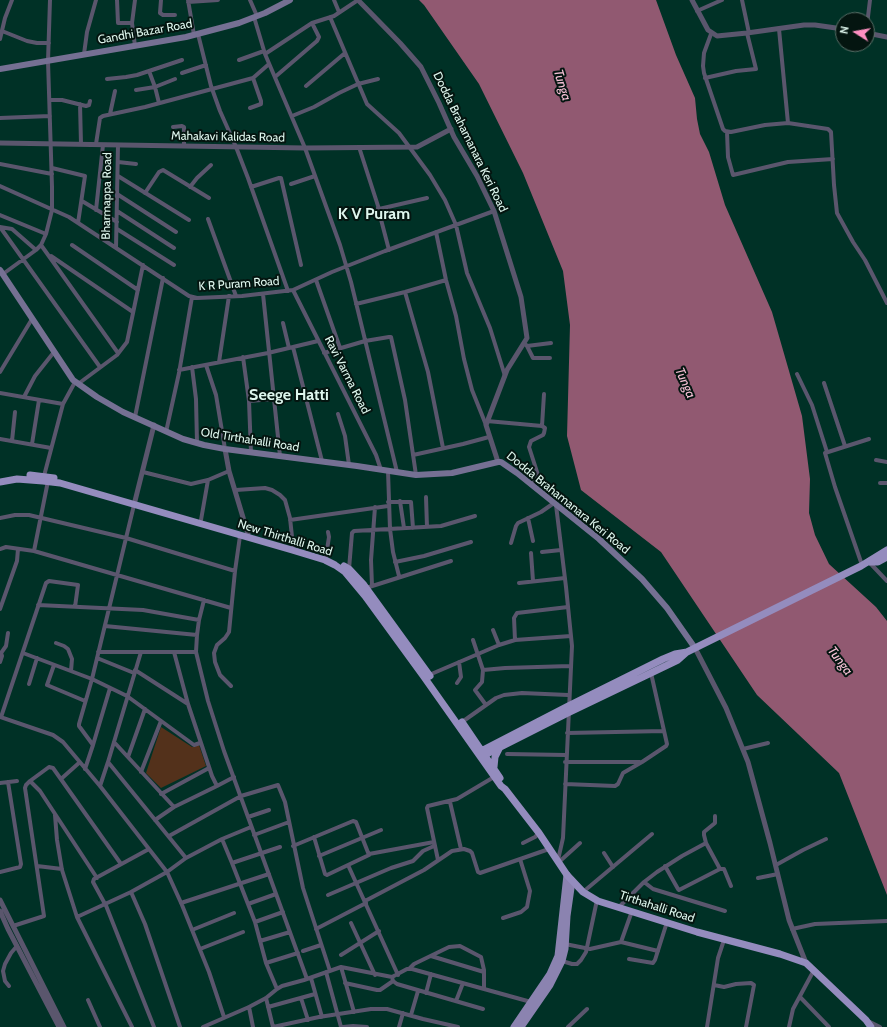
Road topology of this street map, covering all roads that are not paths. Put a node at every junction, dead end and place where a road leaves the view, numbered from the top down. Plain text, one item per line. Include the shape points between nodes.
1 (12, 0) edge
2 (50, 0) edge
3 (96, 0) edge
4 (117, 0) edge
5 (134, 0) edge
6 (161, 0) edge
7 (218, 0) edge
8 (250, 0) edge
9 (290, 0) edge
10 (334, 0) edge
11 (358, 0) edge
12 (692, 0) edge
13 (722, 0) edge
14 (742, 0) edge
15 (870, 0) edge
16 (188, 1) edge
17 (697, 11) junction
18 (339, 12) junction
19 (869, 12) edge
20 (175, 15) dead end
21 (255, 17) junction
22 (330, 17) junction
23 (132, 23) junction
24 (312, 23) junction
25 (835, 28) edge
26 (2, 29) edge
27 (779, 29) junction
28 (748, 33) junction
29 (196, 34) junction
30 (711, 34) junction
31 (875, 35) edge
32 (887, 37) edge
33 (0, 39) edge
34 (49, 43) junction
35 (135, 46) junction
36 (265, 53) junction
37 (345, 53) junction
38 (84, 54) junction
39 (182, 60) dead end
40 (239, 60) dead end
41 (48, 61) junction
42 (269, 64) junction
43 (206, 65) junction
44 (0, 69) edge
45 (149, 71) junction
46 (182, 73) dead end
47 (275, 77) junction
48 (253, 78) junction
49 (705, 78) junction
50 (107, 79) dead end
51 (175, 79) dead end
52 (378, 79) dead end
53 (358, 84) junction
54 (306, 86) dead end
55 (155, 87) junction
56 (212, 89) junction
57 (136, 90) dead end
58 (115, 91) dead end
59 (50, 100) junction
60 (90, 101) dead end
61 (159, 103) junction
62 (80, 104) junction
63 (250, 108) dead end
64 (110, 114) junction
65 (50, 116) junction
66 (292, 116) junction
67 (0, 118) edge
68 (788, 123) junction
69 (173, 127) dead end
70 (451, 129) junction
71 (727, 132) junction
72 (0, 143) edge
73 (51, 143) junction
74 (81, 144) junction
75 (96, 144) junction
76 (103, 145) junction
77 (118, 145) junction
78 (184, 146) junction
79 (236, 147) junction
80 (359, 147) junction
81 (409, 147) junction
82 (305, 148) junction
83 (833, 159) junction
84 (118, 162) junction
85 (0, 164) edge
86 (136, 164) dead end
87 (212, 165) dead end
88 (52, 168) junction
89 (52, 174) junction
90 (118, 176) junction
91 (315, 176) junction
92 (291, 184) dead end
93 (0, 186) edge
94 (190, 186) junction
95 (251, 187) junction
96 (145, 193) junction
97 (117, 194) junction
98 (209, 198) dead end
99 (427, 198) dead end
100 (82, 201) junction
101 (378, 208) junction
102 (52, 210) junction
103 (96, 210) junction
104 (117, 211) junction
105 (494, 211) junction
106 (0, 215) edge
107 (208, 219) dead end
108 (189, 220) dead end
109 (117, 222) junction
110 (78, 223) junction
111 (456, 225) junction
112 (0, 227) edge
113 (117, 229) junction
114 (176, 232) dead end
115 (436, 232) junction
116 (46, 234) junction
117 (41, 245) junction
118 (72, 245) dead end
119 (116, 248) junction
120 (174, 248) dead end
121 (36, 250) junction
122 (388, 250) junction
123 (48, 253) junction
124 (22, 260) junction
125 (143, 265) junction
126 (174, 265) dead end
127 (301, 265) dead end
128 (346, 266) junction
129 (1, 272) edge
130 (163, 278) junction
131 (316, 280) junction
132 (446, 280) junction
133 (138, 290) junction
134 (293, 290) junction
135 (288, 291) junction
136 (405, 292) junction
137 (263, 294) junction
138 (229, 296) junction
139 (236, 296) junction
140 (192, 297) junction
141 (887, 303) edge
142 (356, 304) junction
143 (133, 312) junction
144 (32, 319) junction
145 (283, 323) dead end
146 (318, 341) junction
147 (365, 341) junction
148 (551, 343) dead end
149 (526, 345) junction
150 (291, 347) junction
151 (340, 348) junction
152 (54, 352) junction
153 (118, 353) junction
154 (268, 353) junction
155 (324, 353) junction
156 (243, 358) junction
157 (550, 358) dead end
158 (219, 362) junction
159 (206, 365) junction
160 (100, 367) junction
161 (192, 367) junction
162 (179, 370) junction
163 (0, 372) edge
164 (797, 374) dead end
165 (505, 376) junction
166 (77, 383) junction
167 (824, 384) dead end
168 (0, 393) edge
169 (544, 394) dead end
170 (24, 397) junction
171 (273, 399) junction
172 (39, 400) junction
173 (249, 401) junction
174 (62, 404) junction
175 (15, 412) dead end
176 (338, 414) dead end
177 (135, 417) junction
178 (486, 423) junction
179 (154, 425) junction
180 (542, 426) junction
181 (166, 432) junction
182 (489, 437) junction
183 (0, 439) edge
184 (870, 439) dead end
185 (12, 441) junction
186 (197, 443) junction
187 (32, 444) junction
188 (844, 446) junction
189 (51, 448) junction
190 (443, 448) junction
191 (225, 449) junction
192 (251, 452) junction
193 (827, 452) junction
194 (413, 455) junction
195 (280, 456) junction
196 (876, 460) dead end
197 (322, 461) junction
198 (498, 462) junction
199 (887, 462) edge
200 (349, 464) junction
201 (380, 470) junction
202 (229, 471) junction
203 (388, 471) junction
204 (142, 472) junction
205 (397, 472) junction
206 (416, 475) junction
207 (0, 477) edge
208 (46, 478) junction
209 (208, 480) junction
210 (0, 482) edge
211 (880, 483) dead end
212 (887, 483) edge
213 (531, 484) junction
214 (236, 490) junction
215 (426, 497) dead end
216 (400, 501) junction
217 (135, 503) junction
218 (388, 504) junction
219 (555, 504) junction
220 (375, 507) junction
221 (475, 516) dead end
222 (40, 517) junction
223 (0, 518) edge
224 (528, 518) junction
225 (201, 520) junction
226 (290, 520) junction
227 (427, 527) junction
228 (404, 528) junction
229 (413, 528) junction
230 (390, 529) junction
231 (374, 530) junction
232 (328, 532) dead end
233 (248, 534) junction
234 (240, 536) junction
235 (126, 538) junction
236 (533, 541) dead end
237 (471, 542) dead end
238 (511, 543) dead end
239 (293, 546) junction
240 (0, 549) edge
241 (18, 549) junction
242 (561, 550) junction
243 (887, 550) edge
244 (34, 551) junction
245 (542, 552) dead end
246 (531, 553) dead end
247 (326, 556) junction
248 (887, 557) edge
249 (451, 561) dead end
250 (395, 562) junction
251 (864, 565) junction
252 (349, 569) junction
253 (235, 571) junction
254 (117, 574) junction
255 (399, 576) junction
256 (565, 578) junction
257 (887, 581) edge
258 (533, 582) junction
259 (519, 583) dead end
260 (368, 591) junction
261 (204, 600) junction
262 (38, 605) junction
263 (75, 607) junction
264 (568, 607) junction
265 (109, 608) junction
266 (231, 608) junction
267 (0, 609) edge
268 (199, 620) junction
269 (105, 626) junction
270 (493, 630) dead end
271 (8, 633) dead end
272 (197, 635) junction
273 (571, 636) junction
274 (473, 640) dead end
275 (516, 640) junction
276 (56, 643) dead end
277 (499, 645) junction
278 (698, 647) junction
279 (98, 652) junction
280 (141, 652) junction
281 (174, 652) junction
282 (196, 652) junction
283 (687, 652) junction
284 (1, 653) edge
285 (23, 653) junction
286 (478, 654) junction
287 (37, 658) junction
288 (97, 658) junction
289 (0, 662) edge
290 (460, 662) junction
291 (54, 664) junction
292 (570, 666) junction
293 (483, 670) junction
294 (71, 671) junction
295 (135, 672) junction
296 (651, 673) junction
297 (429, 675) junction
298 (92, 679) junction
299 (457, 683) dead end
300 (29, 684) dead end
301 (231, 686) dead end
302 (110, 688) junction
303 (127, 696) junction
304 (568, 696) junction
305 (85, 701) junction
306 (188, 704) junction
307 (486, 705) junction
308 (145, 708) junction
309 (568, 709) junction
310 (0, 717) edge
311 (161, 721) junction
312 (462, 722) junction
313 (664, 731) junction
314 (566, 733) junction
315 (476, 741) junction
316 (114, 742) junction
317 (768, 742) dead end
318 (200, 743) junction
319 (93, 745) junction
320 (496, 746) junction
321 (743, 749) junction
322 (482, 754) junction
323 (507, 754) dead end
324 (566, 755) junction
325 (128, 756) junction
326 (80, 762) junction
327 (108, 762) junction
328 (566, 762) junction
329 (641, 762) junction
330 (209, 768) junction
331 (494, 768) junction
332 (85, 769) junction
333 (141, 772) junction
334 (494, 776) junction
335 (234, 777) junction
336 (61, 779) junction
337 (17, 781) dead end
338 (30, 781) junction
339 (8, 782) junction
340 (0, 783) edge
341 (565, 784) junction
342 (100, 786) junction
343 (217, 786) junction
344 (505, 789) junction
345 (161, 794) junction
346 (241, 796) junction
347 (450, 802) junction
348 (174, 808) junction
349 (269, 810) dead end
350 (55, 815) junction
351 (715, 816) dead end
352 (248, 817) junction
353 (155, 820) junction
354 (289, 822) junction
355 (251, 827) junction
356 (381, 830) dead end
357 (538, 832) junction
358 (652, 834) dead end
359 (254, 835) junction
360 (169, 836) junction
361 (314, 837) junction
362 (362, 837) junction
363 (222, 839) junction
364 (826, 839) dead end
365 (524, 843) dead end
366 (580, 843) dead end
367 (706, 843) junction
368 (434, 844) junction
369 (293, 846) junction
370 (280, 847) dead end
371 (149, 848) junction
372 (550, 848) junction
373 (461, 849) junction
374 (262, 853) junction
375 (604, 853) dead end
376 (369, 854) junction
377 (319, 856) junction
378 (186, 858) junction
379 (520, 859) junction
380 (438, 860) junction
381 (559, 861) junction
382 (121, 864) junction
383 (232, 864) junction
384 (348, 865) junction
385 (37, 866) junction
386 (665, 866) junction
387 (776, 866) junction
388 (613, 867) junction
389 (62, 869) junction
390 (720, 869) junction
391 (0, 871) edge
392 (167, 872) junction
393 (269, 874) junction
394 (778, 874) junction
395 (567, 875) junction
396 (97, 878) junction
397 (758, 878) dead end
398 (572, 881) junction
399 (356, 882) junction
400 (644, 882) junction
401 (240, 884) junction
402 (731, 886) dead end
403 (131, 892) junction
404 (583, 892) junction
405 (276, 894) junction
406 (328, 895) dead end
407 (0, 900) edge
408 (597, 900) junction
409 (366, 902) junction
410 (181, 903) junction
411 (105, 904) junction
412 (248, 904) junction
413 (619, 907) junction
414 (0, 911) edge
415 (632, 911) junction
416 (725, 911) dead end
417 (283, 912) junction
418 (234, 913) dead end
419 (77, 917) junction
420 (503, 918) dead end
421 (887, 921) edge
422 (2, 922) edge
423 (255, 922) junction
424 (667, 922) junction
425 (351, 923) dead end
426 (12, 926) junction
427 (316, 928) junction
428 (792, 929) junction
429 (192, 930) junction
430 (379, 931) junction
431 (243, 932) dead end
432 (290, 932) junction
433 (724, 940) junction
434 (260, 941) junction
435 (360, 942) junction
436 (622, 942) junction
437 (565, 944) junction
438 (321, 945) junction
439 (17, 946) junction
440 (586, 948) junction
441 (200, 949) junction
442 (303, 951) dead end
443 (658, 951) junction
444 (298, 953) junction
445 (341, 955) dead end
446 (430, 956) junction
447 (629, 959) dead end
448 (562, 961) junction
449 (266, 963) junction
450 (806, 963) junction
451 (341, 967) junction
452 (410, 968) junction
453 (814, 970) junction
454 (328, 971) junction
455 (484, 972) junction
456 (431, 974) junction
457 (375, 975) junction
458 (398, 975) junction
459 (309, 978) junction
460 (392, 979) junction
461 (345, 983) junction
462 (463, 983) junction
463 (714, 985) junction
464 (9, 986) dead end
465 (277, 988) junction
466 (484, 989) junction
467 (418, 991) junction
468 (426, 993) junction
469 (315, 994) junction
470 (800, 997) junction
471 (266, 998) junction
472 (301, 998) junction
473 (88, 1000) dead end
474 (456, 1001) junction
475 (531, 1002) junction
476 (249, 1007) junction
477 (268, 1007) junction
478 (483, 1009) dead end
479 (587, 1009) dead end
480 (354, 1012) junction
481 (403, 1013) junction
482 (337, 1014) junction
483 (411, 1016) junction
484 (224, 1017) junction
485 (322, 1017) junction
486 (308, 1020) junction
487 (866, 1020) junction
488 (789, 1025) edge
489 (447, 1026) edge
490 (59, 1027) edge
491 (64, 1027) edge
492 (100, 1027) edge
493 (132, 1027) edge
494 (154, 1027) edge
495 (180, 1027) edge
496 (203, 1027) edge
497 (253, 1027) edge
498 (273, 1027) edge
499 (342, 1027) edge
500 (367, 1027) edge
501 (399, 1027) edge
502 (458, 1027) edge
503 (514, 1027) edge
504 (521, 1027) edge
505 (568, 1027) edge
506 (707, 1027) edge
507 (746, 1027) edge
508 (793, 1027) edge
509 (830, 1027) edge
510 (871, 1027) edge
511 (880, 1027) edge

1 - 26 street
2 - 34 street
3 - 38 street
4 - 23 street via 118,22
5 - 23 street
6 - 20 street via 160,13
7 - 16 street
8 - 21 street
9 - 21 main road, Gandhi Bazar Road
10 - 18 street
11 - 18 street
11 - 70 street, Dodda Brahamanara Keri Road via 421,67
12 - 17 street
13 - 17 street
14 - 28 street
15 - 19 street
16 - 29 street
17 - 30 street
18 - 22 street
21 - 29 main road, Gandhi Bazar Road
21 - 36 street
22 - 24 street
22 - 37 street
23 - 35 street
24 - 36 street
24 - 47 street via 319,37 317,41
25 - 27 street via 815,25
26 - 33 street
26 - 34 street via 28,42
27 - 28 street
27 - 68 street
28 - 30 street via 720,36
28 - 49 street via 756,69
29 - 35 main road, Gandhi Bazar Road
29 - 43 street
30 - 49 street via 704,53
31 - 32 street
34 - 41 street
35 - 38 main road, Gandhi Bazar Road
36 - 40 street
36 - 42 street
37 - 53 street
37 - 54 street
38 - 41 main road, Gandhi Bazar Road
39 - 45 street
41 - 44 main road, Gandhi Bazar Road
41 - 59 street
42 - 47 street
42 - 48 street
43 - 46 street
43 - 56 street
45 - 50 street
45 - 55 street
47 - 66 street
48 - 56 street
48 - 63 street via 261,101
49 - 71 street via 722,129
51 - 55 street
52 - 53 street
53 - 66 street
53 - 81 street via 368,104 399,133
55 - 57 street
55 - 61 street
56 - 61 street
56 - 79 street
58 - 64 street
59 - 62 street
59 - 65 street
60 - 62 street via 88,106
61 - 64 street
62 - 74 street
64 - 75 street via 100,118
65 - 67 street
65 - 73 street
66 - 82 street
68 - 71 street
68 - 83 street via 830,130
69 - 78 street via 184,127
70 - 81 street, Mahakavi Kalidas Road via 417,147
70 - 105 street, Dodda Brahamanara Keri Road
71 - 83 street via 728,157 734,175 788,162
72 - 73 street, Mahakavi Kalidas Road
73 - 74 street, Mahakavi Kalidas Road
73 - 88 street
74 - 75 street, Mahakavi Kalidas Road
75 - 76 street, Mahakavi Kalidas Road
76 - 77 street, Mahakavi Kalidas Road
76 - 103 street
77 - 78 street, Mahakavi Kalidas Road
77 - 84 street, Bharmappa Road
78 - 79 street, Mahakavi Kalidas Road
79 - 82 street, Mahakavi Kalidas Road
79 - 95 street
80 - 81 street, Mahakavi Kalidas Road
80 - 82 street, Mahakavi Kalidas Road
80 - 101 street
81 - 111 street via 430,175
82 - 91 street
83 - 141 street via 838,214
84 - 86 street
84 - 90 street, Bharmappa Road
85 - 89 street
87 - 94 street
88 - 89 street
88 - 100 street via 85,176
89 - 102 street
90 - 96 street
90 - 97 street, Bharmappa Road
91 - 92 street
91 - 128 street
93 - 102 street, K R Puram Road
94 - 96 street via 160,170
94 - 98 street
95 - 127 street via 281,178
95 - 135 street
96 - 108 street
97 - 104 street, Bharmappa Road
97 - 114 street
99 - 101 street
100 - 103 street
100 - 110 street
101 - 122 street
102 - 110 street, K R Puram Road
102 - 116 street
103 - 109 street
104 - 109 street, Bharmappa Road
104 - 120 street
105 - 111 street, K R Puram Road
105 - 149 street, Dodda Brahamanara Keri Road via 521,297 527,329
106 - 116 street
107 - 139 street
109 - 113 street, Bharmappa Road
110 - 119 street, K R Puram Road
111 - 115 street, K R Puram Road
111 - 165 street via 467,273 490,328
112 - 121 street via 12,229
112 - 124 street
113 - 119 street, Bharmappa Road
113 - 126 street
115 - 122 street, K R Puram Road
115 - 132 street
116 - 117 street
117 - 121 street
117 - 123 street
118 - 133 street
119 - 125 street, K R Puram Road
121 - 124 street
122 - 128 street, K R Puram Road
123 - 143 street
123 - 153 street
124 - 129 street
124 - 160 street
125 - 130 street, K R Puram Road
125 - 133 street
128 - 131 street, K R Puram Road
128 - 142 street
129 - 144 main road, Old Tirthahalli Road
130 - 140 street, K R Puram Road
130 - 177 street
131 - 134 street, K R Puram Road
131 - 151 street
132 - 136 street
132 - 178 street via 472,390
133 - 143 street
134 - 135 street, K R Puram Road
134 - 146 street, Ravi Varma Road
135 - 137 street, K R Puram Road
136 - 142 street
136 - 190 street via 428,372
137 - 139 street, K R Puram Road
137 - 154 street
138 - 139 street, K R Puram Road
138 - 140 street, K R Puram Road
138 - 158 street
140 - 162 street
142 - 147 street
143 - 153 street via 127,342
144 - 152 main road, Old Tirthahalli Road
144 - 163 street
145 - 150 street
146 - 150 street
146 - 155 street, Ravi Varma Road
147 - 151 street
147 - 194 street via 389,337 392,339
147 - 205 street
148 - 149 street
149 - 157 street via 533,358
149 - 165 street, Dodda Brahamanara Keri Road
150 - 154 street
150 - 197 street
151 - 155 street
152 - 166 main road, Old Tirthahalli Road
152 - 170 street via 35,376
153 - 160 street
154 - 156 street
154 - 171 street
155 - 201 street, Ravi Varma Road via 376,455
156 - 158 street
156 - 173 street
158 - 159 street
159 - 161 street
159 - 191 street via 216,395
160 - 166 street
161 - 162 street
161 - 186 street
162 - 181 street
164 - 193 street via 812,405
165 - 178 street, Dodda Brahamanara Keri Road
166 - 174 street
166 - 177 main road, Old Tirthahalli Road
167 - 188 street
168 - 170 street
169 - 180 street
170 - 172 street
171 - 173 street
171 - 195 street
172 - 174 street
172 - 187 street
173 - 192 street
174 - 189 street
175 - 185 street
176 - 200 street via 345,436
177 - 179 main road, Old Tirthahalli Road
178 - 180 street
178 - 182 street, Dodda Brahamanara Keri Road
179 - 181 main road, Old Tirthahalli Road
179 - 204 street
180 - 213 street via 545,428 544,434 534,438 529,444 538,475
181 - 186 main road, Old Tirthahalli Road
182 - 190 street
182 - 198 street, Dodda Brahamanara Keri Road
183 - 185 street
184 - 188 street
185 - 187 street
186 - 191 main road, Old Tirthahalli Road
187 - 189 street
188 - 193 street
189 - 208 street
190 - 194 street
191 - 192 main road, Old Tirthahalli Road
191 - 202 street
192 - 195 main road, Old Tirthahalli Road
193 - 251 street via 825,455
194 - 206 street
195 - 197 main road, Old Tirthahalli Road
196 - 199 street
197 - 200 main road, Old Tirthahalli Road
198 - 206 main road, Old Tirthahalli Road via 452,473
198 - 213 main road, Dodda Brahamanara Keri Road
200 - 201 main road, Old Tirthahalli Road
201 - 203 main road, Old Tirthahalli Road
202 - 209 street
202 - 214 street
203 - 205 main road, Old Tirthahalli Road
203 - 218 street
204 - 209 street via 191,484
204 - 217 street
205 - 206 main road, Old Tirthahalli Road
207 - 208 highway via 26,475
208 - 210 highway, New Thirthalli Road
208 - 217 highway, New Thirthalli Road
208 - 222 street
209 - 225 street
211 - 212 street
213 - 219 main road, Dodda Brahamanara Keri Road
214 - 226 street via 272,490 285,500
214 - 233 street
215 - 227 street
216 - 218 street
216 - 228 street
216 - 229 street via 412,503
217 - 225 highway
217 - 234 highway, New Thirthalli Road
217 - 235 street
218 - 220 street
218 - 230 street
219 - 224 street
219 - 242 street
219 - 278 main road, Dodda Brahamanara Keri Road via 599,539 642,579
220 - 226 street
220 - 231 street
221 - 227 street via 447,525
222 - 223 street via 29,514
222 - 235 street
222 - 244 street
224 - 236 street
224 - 238 street via 516,526
225 - 233 highway
226 - 239 street
227 - 229 street
228 - 229 street
228 - 230 street
230 - 231 street
230 - 250 street
231 - 252 street via 352,533
231 - 260 street
232 - 247 street
233 - 239 highway
234 - 253 street
234 - 260 highway, New Thirthalli Road via 325,560
235 - 253 street
235 - 254 street
237 - 250 street
239 - 247 highway
240 - 241 street
241 - 244 street
241 - 267 street via 17,561
242 - 245 street
242 - 256 street
243 - 251 highway
244 - 254 street
246 - 258 street
247 - 252 highway
248 - 251 highway
249 - 255 street
250 - 255 street
251 - 257 street
251 - 278 highway
252 - 260 highway
253 - 266 street
254 - 261 street
254 - 265 street
255 - 260 street
256 - 258 street
256 - 264 street
258 - 259 street
260 - 297 highway
260 - 322 highway, New Thirthalli Road via 424,677
261 - 266 street
261 - 268 street
262 - 263 street
262 - 263 street via 49,581 78,586
262 - 285 street
263 - 265 street
264 - 273 street
264 - 275 street via 517,613 514,618
265 - 268 street via 143,610
265 - 269 street
266 - 301 street via 229,632 217,645 214,653 220,675
268 - 272 street
269 - 272 street
269 - 279 street
270 - 277 street
271 - 284 street via 6,646
272 - 282 street
273 - 275 street
273 - 292 street
274 - 286 street
275 - 277 street
276 - 294 street via 68,649 72,659
277 - 286 street
278 - 283 highway
278 - 321 street
279 - 280 street
279 - 288 street
280 - 281 street
280 - 295 street
281 - 282 street
281 - 306 street
282 - 335 street via 208,701
283 - 296 highway via 678,660
283 - 309 highway via 675,654
284 - 289 street
285 - 287 street
285 - 310 street
286 - 290 street
286 - 293 street
287 - 291 street
287 - 300 street
288 - 295 street
288 - 298 street
290 - 297 street
290 - 299 street via 461,677
291 - 294 street
291 - 305 street via 47,685
292 - 293 street
292 - 304 street
293 - 307 street via 482,682 475,690
294 - 298 street
295 - 303 street
295 - 306 street
296 - 309 highway
296 - 313 street
297 - 312 highway
298 - 302 street
298 - 305 street
302 - 303 street
302 - 319 street
303 - 308 street
303 - 316 street
304 - 307 street via 522,693 504,695
304 - 309 street
305 - 319 street via 79,726
306 - 318 street
307 - 312 street
308 - 311 street
308 - 325 street
309 - 314 street
309 - 320 highway
310 - 326 street via 53,735 63,742
311 - 318 street via 194,745
311 - 333 street
312 - 315 highway
313 - 314 street
313 - 329 street via 666,746
314 - 324 street
315 - 320 highway
315 - 322 highway
316 - 325 street
316 - 327 street
317 - 321 street
318 - 330 street
319 - 332 street
320 - 322 highway
320 - 331 highway
321 - 387 street
322 - 331 highway
322 - 334 highway, Tirthahalli Road
323 - 324 street
324 - 328 street
325 - 333 street
326 - 332 street
326 - 336 street
327 - 342 street
327 - 353 street
328 - 329 street
328 - 341 street
329 - 341 street via 623,773 615,786
330 - 343 street
330 - 345 street
331 - 344 highway
332 - 342 street
333 - 345 street
334 - 344 highway, Tirthahalli Road
334 - 347 street
335 - 343 street
335 - 346 street
336 - 338 street via 51,767 48,767
336 - 382 street
337 - 339 street
338 - 350 street via 40,791
338 - 385 street via 25,788
339 - 340 street
339 - 391 street via 21,864 20,868
341 - 381 street
342 - 371 street
343 - 348 street
344 - 357 highway, Tirthahalli Road
345 - 348 street
346 - 352 street
346 - 354 street via 278,785
346 - 360 street
347 - 368 street via 430,805 427,808
347 - 373 street
348 - 353 street
349 - 352 street
350 - 389 street
350 - 396 street
351 - 367 street via 715,823 704,834
352 - 355 street
353 - 360 street
354 - 359 street
354 - 369 street
355 - 359 street
355 - 363 street
356 - 362 street
357 - 365 street via 535,837
357 - 372 highway, Tirthahalli Road
358 - 388 street
359 - 374 street
360 - 378 street
361 - 362 street via 353,821 356,822
361 - 369 street
361 - 377 street
362 - 376 street
362 - 377 street
363 - 378 street
363 - 383 street
364 - 387 street
366 - 381 street
367 - 386 street
367 - 390 street
368 - 376 street
368 - 380 street
368 - 399 street via 413,861
369 - 427 street via 302,888
370 - 374 street
371 - 382 street
371 - 392 street
372 - 379 street
372 - 381 highway, Tirthahalli Road
373 - 379 street via 467,849 472,853 480,873
373 - 380 street via 452,851
374 - 383 street
374 - 393 street
375 - 388 street
376 - 384 street
377 - 384 street via 326,875
378 - 392 street
379 - 420 street via 530,891 527,907 521,912
380 - 409 street
381 - 395 highway, Tirthahalli Road
382 - 396 street
383 - 401 street
384 - 399 street
385 - 389 street
385 - 426 street via 44,916
386 - 390 street via 679,890
386 - 400 street
387 - 394 street
388 - 404 street
389 - 419 street
390 - 402 street via 724,869
392 - 403 street
392 - 410 street
393 - 401 street
393 - 405 street
394 - 397 street
394 - 428 street
395 - 398 highway, Tirthahalli Road
395 - 475 main road via 558,956 550,974
396 - 411 street via 93,882
398 - 404 highway, Tirthahalli Road
398 - 437 main road
399 - 406 street
399 - 409 street
400 - 413 street
400 - 416 street via 652,889
401 - 410 street
401 - 412 street
403 - 411 street
403 - 495 street via 145,924
404 - 408 highway, Tirthahalli Road
405 - 412 street
405 - 417 street
407 - 426 street
408 - 413 highway, Tirthahalli Road
408 - 440 street
409 - 427 street
409 - 430 street
410 - 429 street
411 - 419 street
411 - 494 street
412 - 423 street
413 - 415 highway, Tirthahalli Road
414 - 422 street
415 - 424 highway, Tirthahalli Road
415 - 436 street
417 - 423 street
417 - 432 street
418 - 429 street
419 - 493 street
421 - 428 street via 815,924
422 - 439 street
423 - 434 street
424 - 433 highway, Tirthahalli Road
424 - 443 street
425 - 435 street
426 - 491 street
427 - 438 street
428 - 450 street
429 - 441 street
430 - 435 street
430 - 458 street
431 - 441 street
432 - 434 street
432 - 444 street
433 - 450 highway, Tirthahalli Road
433 - 463 street
434 - 449 street
435 - 445 street
435 - 457 street
436 - 440 street
436 - 443 street
437 - 440 street
437 - 448 main road
438 - 442 street
438 - 454 street
439 - 464 street via 3,971
439 - 490 street
440 - 448 street via 577,964
441 - 484 street
443 - 447 street via 653,963
444 - 449 street
444 - 459 street
446 - 452 street
446 - 455 street
446 - 455 street via 449,947 460,946 481,957
448 - 504 main road via 550,985
449 - 465 street
450 - 453 highway, Tirthahalli Road
451 - 454 street
451 - 457 street
451 - 461 street
452 - 456 street
452 - 458 street
453 - 470 street
453 - 487 highway, Tirthahalli Road
454 - 459 street
454 - 482 street
455 - 466 street
456 - 462 street
456 - 468 street
457 - 460 street
458 - 460 street
459 - 465 street
459 - 469 street
460 - 461 street via 377,990
460 - 467 street via 397,984
461 - 480 street
462 - 466 street
462 - 474 street
463 - 506 street
463 - 507 street via 754,985
465 - 471 street
466 - 475 street
467 - 468 street
467 - 483 street
468 - 474 street
469 - 472 street
469 - 485 street
470 - 488 street via 793,1009
470 - 509 street
471 - 476 street
471 - 477 street
472 - 477 street
472 - 486 street
473 - 492 street
474 - 478 street
475 - 503 main road
476 - 484 street
476 - 497 street
477 - 498 street
479 - 505 street
480 - 481 street via 387,1009
480 - 482 street
481 - 483 street
481 - 501 street
482 - 485 street
482 - 499 street
483 - 489 street
484 - 496 street
485 - 486 street
486 - 498 street
487 - 510 highway, Tirthahalli Road
487 - 511 street
488 - 508 street
489 - 502 street
499 - 500 street

